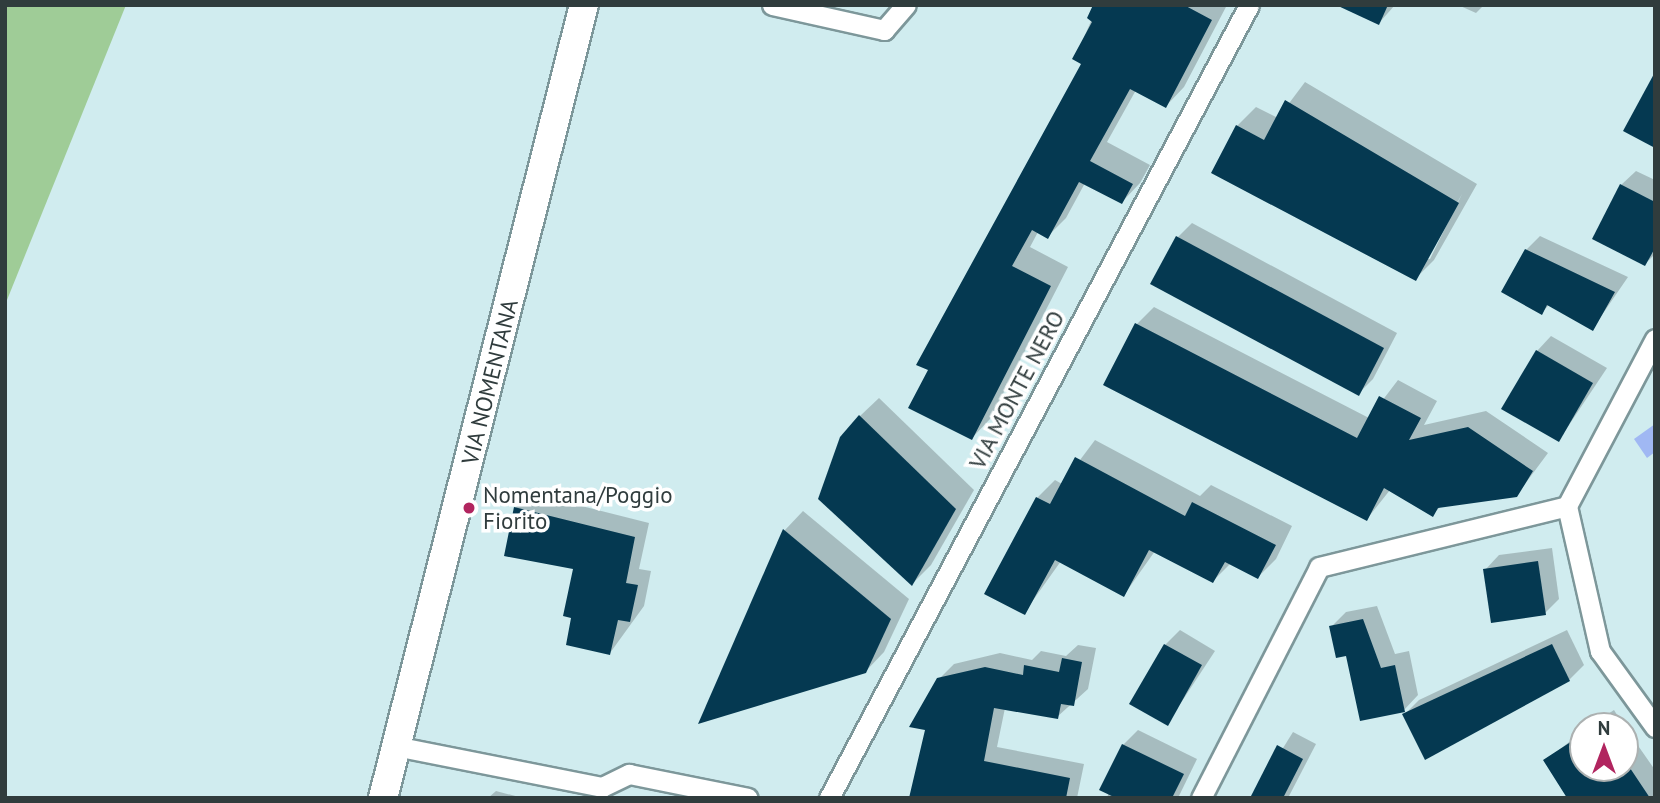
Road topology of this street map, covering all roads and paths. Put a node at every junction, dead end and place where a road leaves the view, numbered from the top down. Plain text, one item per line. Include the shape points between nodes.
1 (584, 5) edge
2 (772, 5) edge
3 (906, 5) edge
4 (1249, 5) edge
5 (1655, 339) edge
6 (1567, 506) junction
7 (1655, 727) edge
8 (400, 747) junction
9 (383, 798) edge
10 (748, 798) edge
11 (829, 798) edge
12 (1201, 798) edge

1 - 8 street, VIA NOMENTANA
2 - 3 street via 884,30
4 - 11 street, VIA MONTE NERO
5 - 6 street
6 - 7 street via 1600,651
6 - 12 street via 1319,567
8 - 9 street, VIA NOMENTANA
8 - 10 street via 602,788 629,774

